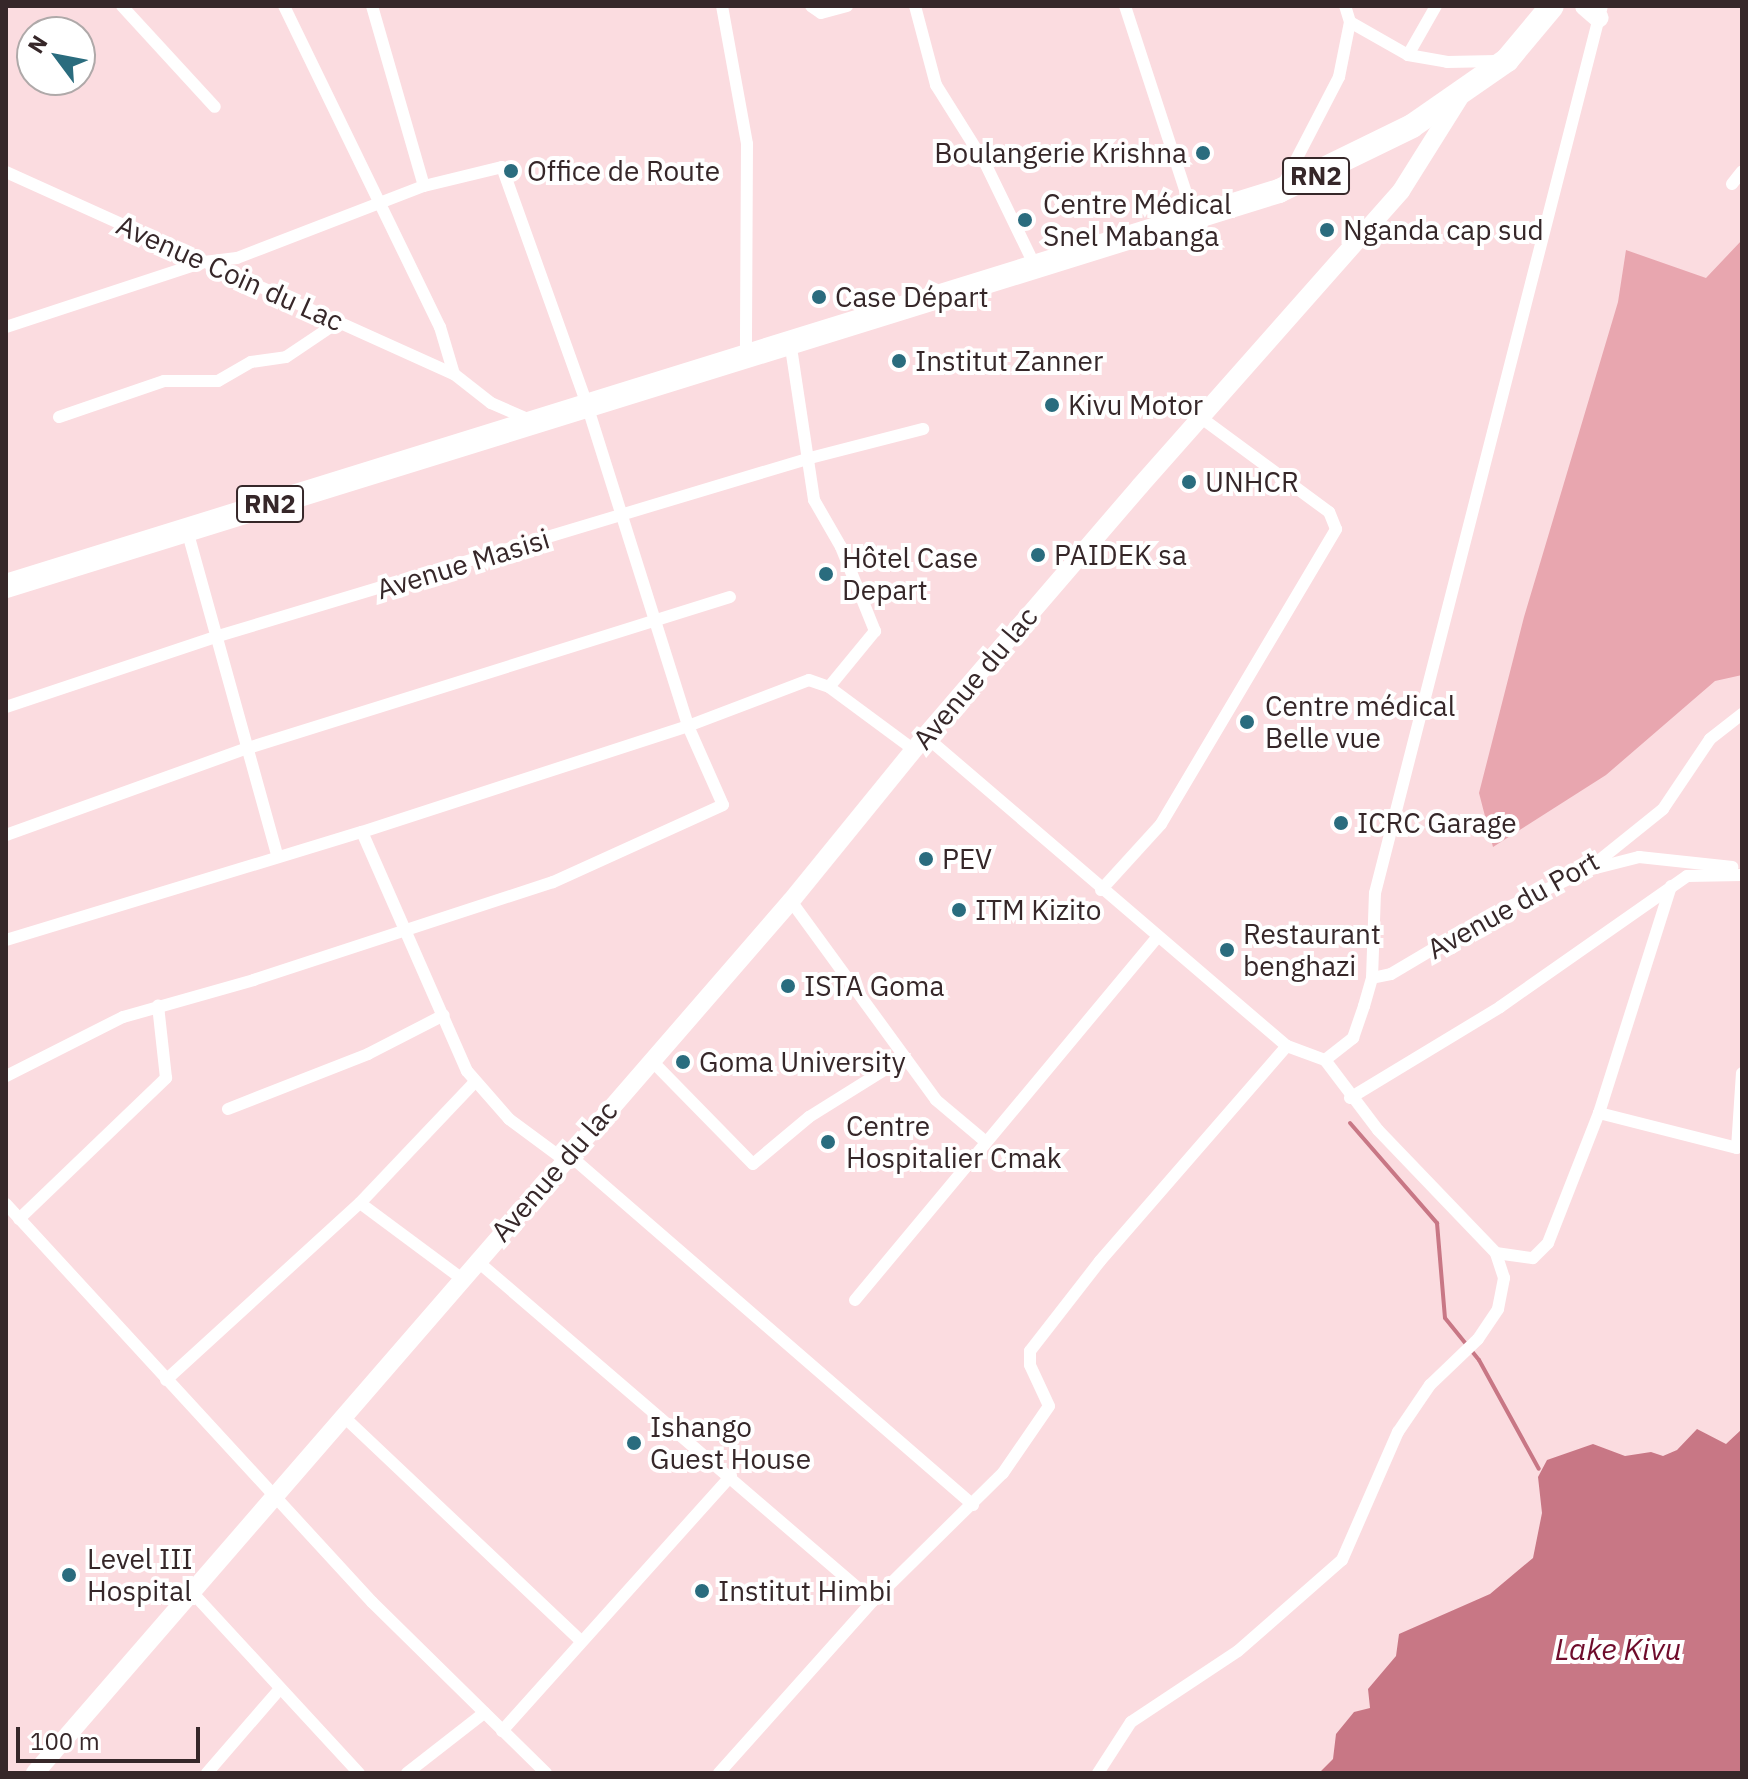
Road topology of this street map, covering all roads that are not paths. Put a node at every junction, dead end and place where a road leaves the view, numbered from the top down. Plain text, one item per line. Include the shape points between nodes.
1 (122, 6) edge
2 (284, 6) edge
3 (372, 6) edge
4 (722, 6) edge
5 (811, 6) edge
6 (847, 6) edge
7 (915, 6) edge
8 (1125, 6) edge
9 (1345, 6) edge
10 (1436, 6) edge
11 (1552, 6) edge
12 (1595, 10) edge
13 (1350, 22) junction
14 (1408, 55) junction
15 (1507, 60) junction
16 (1464, 90) junction
17 (215, 107) dead end
18 (1742, 171) edge
19 (6, 172) edge
20 (1732, 184) dead end
21 (424, 186) junction
22 (1279, 191) junction
23 (376, 205) junction
24 (1194, 217) junction
25 (204, 262) junction
26 (1035, 266) junction
27 (338, 322) junction
28 (6, 327) edge
29 (790, 341) junction
30 (746, 355) junction
31 (454, 374) junction
32 (587, 405) junction
33 (59, 417) dead end
34 (1200, 417) junction
35 (534, 421) junction
36 (923, 429) dead end
37 (810, 458) junction
38 (620, 515) junction
39 (187, 530) junction
40 (6, 586) edge
41 (730, 597) dead end
42 (653, 623) junction
43 (215, 637) junction
44 (829, 687) junction
45 (6, 707) edge
46 (1742, 714) edge
47 (688, 726) junction
48 (920, 743) junction
49 (248, 748) junction
50 (362, 832) junction
51 (6, 835) edge
52 (277, 855) junction
53 (1742, 867) edge
54 (1586, 871) junction
55 (1742, 875) edge
56 (1671, 886) junction
57 (1101, 890) junction
58 (791, 901) junction
59 (403, 928) junction
60 (1157, 938) junction
61 (6, 940) edge
62 (1372, 978) junction
63 (158, 1005) junction
64 (444, 1015) junction
65 (1287, 1046) junction
66 (905, 1057) junction
67 (1325, 1060) junction
68 (652, 1061) junction
69 (1742, 1073) edge
70 (6, 1076) edge
71 (475, 1082) junction
72 (1350, 1098) junction
73 (228, 1109) dead end
74 (1599, 1113) junction
75 (986, 1142) junction
76 (566, 1156) junction
77 (360, 1203) junction
78 (6, 1204) edge
79 (19, 1219) junction
80 (1496, 1253) junction
81 (476, 1260) junction
82 (461, 1278) junction
83 (855, 1300) dead end
84 (166, 1380) junction
85 (342, 1415) junction
86 (731, 1476) junction
87 (272, 1494) junction
88 (973, 1505) junction
89 (190, 1590) junction
90 (873, 1601) junction
91 (580, 1640) junction
92 (279, 1690) junction
93 (484, 1713) junction
94 (502, 1731) junction
95 (35, 1773) edge
96 (207, 1773) edge
97 (359, 1773) edge
98 (407, 1773) edge
99 (546, 1773) edge
100 (719, 1773) edge
101 (1098, 1773) edge

1 - 17 street
2 - 23 street
3 - 21 street
4 - 30 street via 747,144
5 - 6 street via 821,13
7 - 26 street via 941,95 985,163
8 - 24 street
9 - 13 street
10 - 14 street
11 - 15 highway, RN2
12 - 62 street via 1375,893
13 - 14 street
13 - 22 street via 1332,94
14 - 15 street via 1447,62
15 - 16 highway, RN2
16 - 22 highway, RN2 via 1368,151
16 - 34 main road, Avenue du lac via 1401,191
18 - 20 street
19 - 25 street, Avenue Coin du Lac
21 - 23 street
21 - 32 street via 497,166 506,172
22 - 24 highway, RN2
23 - 25 street via 237,258
23 - 31 street via 440,327
24 - 26 highway, RN2
25 - 27 street, Avenue Coin du Lac
25 - 28 street
26 - 29 highway, RN2
27 - 31 street, Avenue Coin du Lac
27 - 33 street via 286,357 251,362 218,381 164,381
29 - 30 highway, RN2
29 - 37 street
30 - 32 highway, RN2
31 - 35 street, Avenue Coin du Lac via 491,403
32 - 35 highway, RN2
32 - 38 street
34 - 48 main road, Avenue du lac
34 - 57 street via 1329,512 1336,529 1161,824
35 - 39 highway, RN2
36 - 37 street, Avenue Masisi
37 - 38 street, Avenue Masisi
37 - 44 street via 814,500 841,547 875,631
38 - 42 street
38 - 43 street, Avenue Masisi
39 - 40 highway, RN2
39 - 43 street
41 - 42 street
42 - 47 street
42 - 49 street
43 - 45 street, Avenue Masisi
43 - 49 street
44 - 47 street via 809,680
44 - 48 street
46 - 54 street, Avenue du Port via 1710,739 1663,809
47 - 50 street
47 - 59 street via 723,805 553,882
48 - 57 street
48 - 58 main road, Avenue du lac
49 - 51 street
49 - 52 street
50 - 52 street
50 - 59 street
52 - 61 street
53 - 54 street via 1639,857
54 - 62 street, Avenue du Port via 1487,917 1391,974
55 - 56 street via 1697,873
56 - 72 street via 1500,1007
56 - 74 street
57 - 60 street
58 - 66 street
58 - 68 main road, Avenue du lac
59 - 63 street via 254,980
59 - 64 street
60 - 65 street
60 - 75 street
62 - 67 street via 1353,1038
63 - 70 street
63 - 79 street via 166,1078
64 - 71 street
64 - 73 street via 368,1054
65 - 67 street
65 - 88 street via 1100,1261 1030,1351 1030,1365 1049,1399 1047,1414
66 - 68 street via 809,1117 753,1164
66 - 75 street via 936,1100
67 - 72 street
68 - 76 main road, Avenue du lac
69 - 74 street via 1737,1148
71 - 76 street via 509,1119
71 - 77 street
72 - 80 street
74 - 80 street via 1542,1252 1522,1260
75 - 83 street
76 - 81 main road, Avenue du lac
76 - 88 street
77 - 82 street
77 - 84 street
78 - 79 street
79 - 84 street
80 - 101 street via 1504,1278 1498,1309 1478,1339 1430,1385 1398,1432 1342,1560 1238,1651 1131,1722
81 - 82 main road, Avenue du lac
81 - 86 street, Avenue du lac
82 - 85 main road, Avenue du lac
84 - 87 street
85 - 87 main road, Avenue du lac
85 - 91 street
86 - 90 street, Avenue du lac
86 - 91 street
87 - 89 main road, Avenue du lac
87 - 93 street
88 - 90 street
89 - 92 street
89 - 95 main road, Avenue du lac
90 - 100 street
91 - 94 street
92 - 96 street
92 - 97 street
93 - 94 street
93 - 98 street
94 - 99 street

